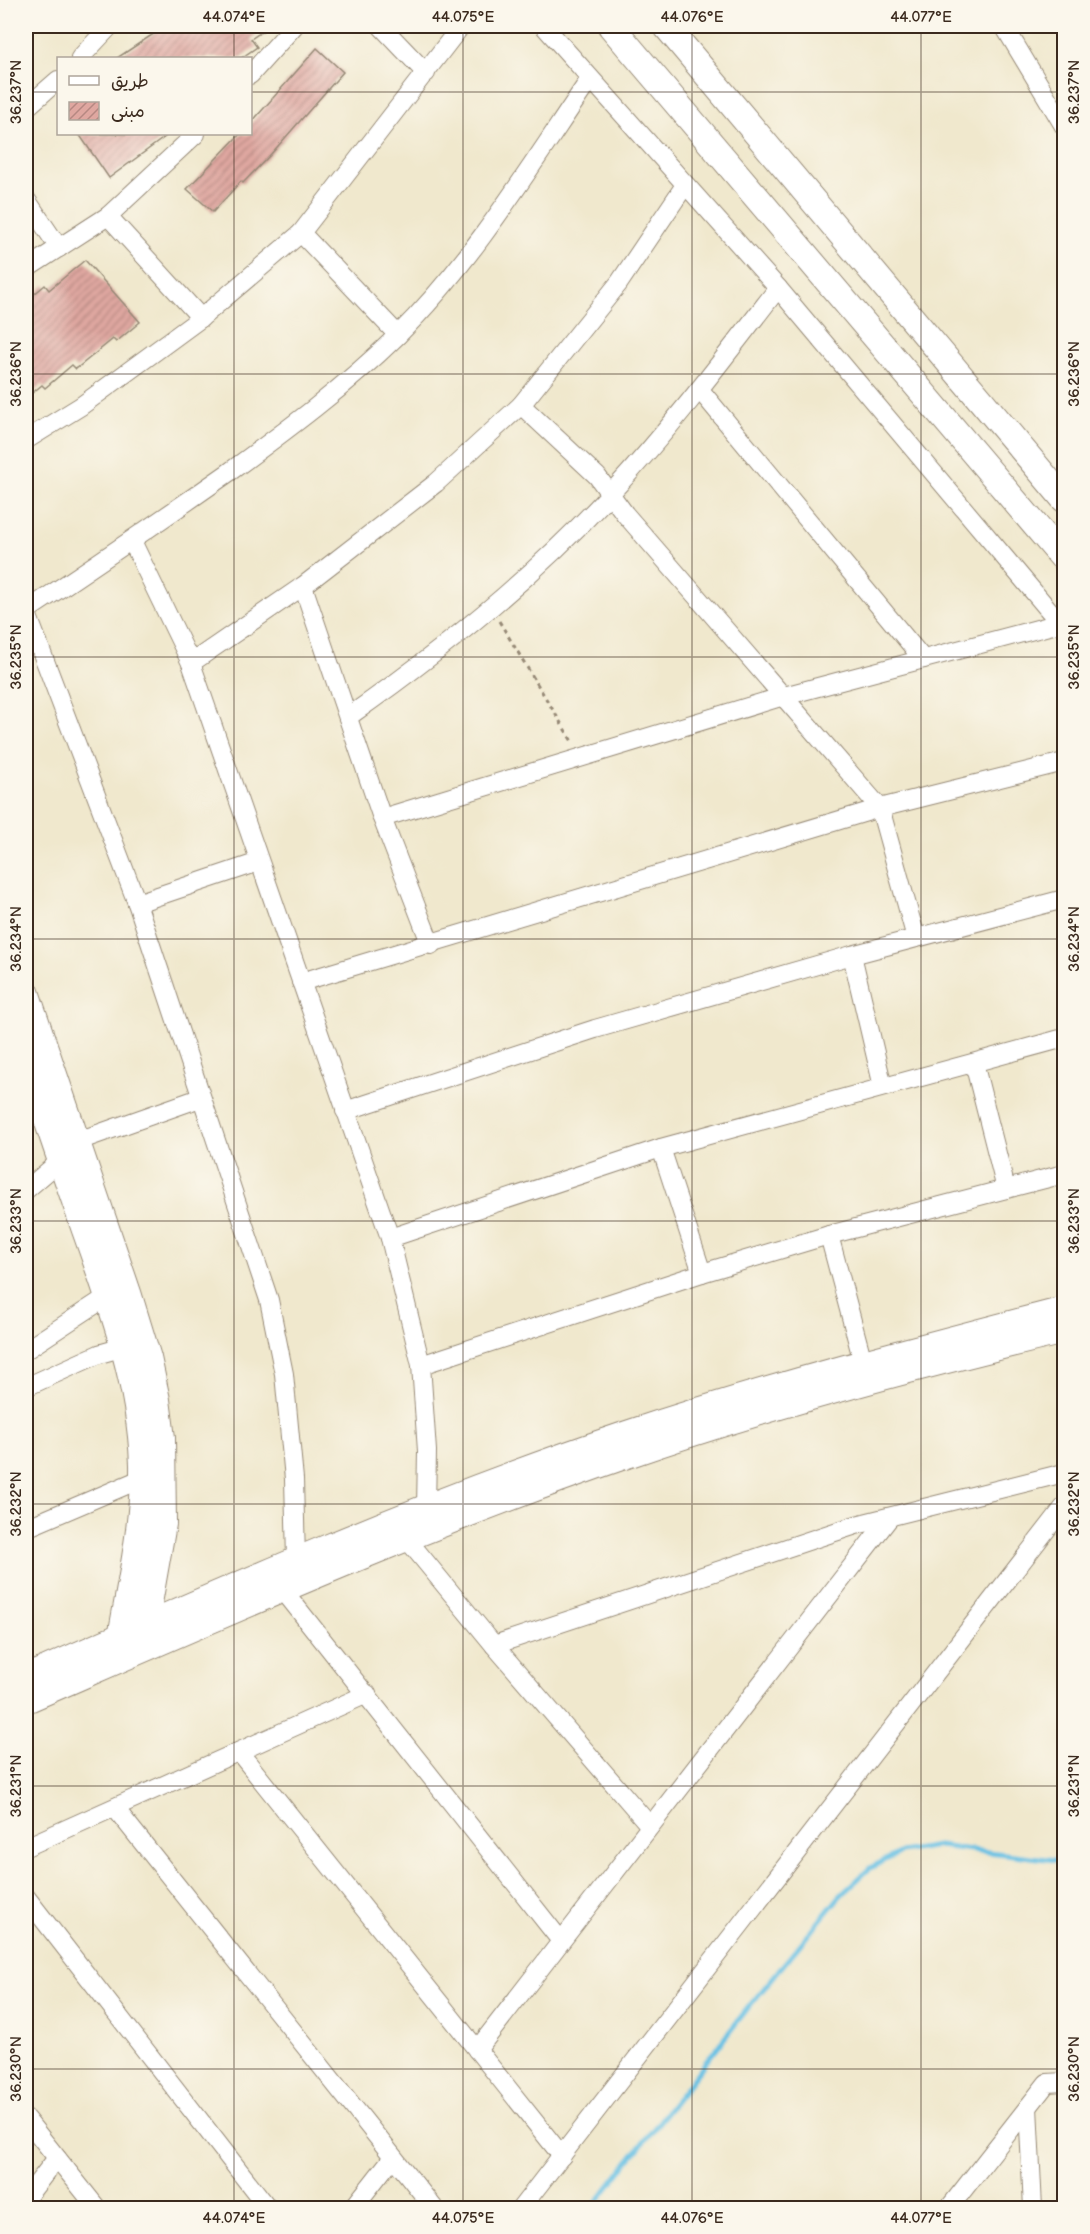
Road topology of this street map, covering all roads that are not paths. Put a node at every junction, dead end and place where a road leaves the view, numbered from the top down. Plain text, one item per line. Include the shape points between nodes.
1 (110, 26) edge
2 (294, 26) edge
3 (381, 26) edge
4 (461, 26) edge
5 (544, 26) edge
6 (611, 26) edge
7 (666, 26) edge
8 (1004, 26) edge
9 (81, 57) edge
10 (252, 73) edge
11 (426, 73) junction
12 (590, 79) junction
13 (57, 81) edge
14 (26, 108) edge
15 (742, 115) junction
16 (1065, 126) edge
17 (195, 135) edge
18 (711, 141) junction
19 (685, 185) junction
20 (26, 199) edge
21 (108, 216) junction
22 (301, 233) junction
23 (59, 248) junction
24 (26, 269) edge
25 (778, 288) junction
26 (201, 318) junction
27 (398, 335) junction
28 (700, 390) junction
29 (521, 405) junction
30 (26, 440) edge
31 (610, 494) junction
32 (1065, 499) edge
33 (132, 541) junction
34 (1065, 559) edge
35 (303, 586) junction
36 (26, 611) edge
37 (1062, 625) edge
38 (923, 659) junction
39 (191, 663) junction
40 (784, 696) junction
41 (348, 717) junction
42 (1065, 762) edge
43 (880, 808) junction
44 (382, 818) junction
45 (259, 862) junction
46 (1065, 899) edge
47 (137, 903) junction
48 (916, 938) junction
49 (431, 945) junction
50 (852, 954) junction
51 (301, 982) junction
52 (26, 992) edge
53 (1065, 1038) edge
54 (26, 1058) edge
55 (974, 1063) junction
56 (883, 1087) junction
57 (200, 1098) junction
58 (345, 1111) junction
59 (78, 1141) junction
60 (661, 1148) junction
61 (61, 1160) junction
62 (1065, 1174) edge
63 (1006, 1189) junction
64 (26, 1190) edge
65 (829, 1235) junction
66 (390, 1238) junction
67 (702, 1273) junction
68 (108, 1296) junction
69 (1065, 1310) edge
70 (1065, 1331) edge
71 (124, 1347) junction
72 (26, 1350) edge
73 (863, 1362) junction
74 (421, 1365) junction
75 (26, 1387) edge
76 (677, 1428) junction
77 (1065, 1473) edge
78 (142, 1478) junction
79 (1065, 1507) edge
80 (426, 1509) junction
81 (890, 1517) junction
82 (26, 1528) edge
83 (406, 1538) junction
84 (296, 1560) junction
85 (284, 1590) junction
86 (131, 1643) junction
87 (495, 1645) junction
88 (26, 1678) edge
89 (367, 1694) junction
90 (26, 1700) edge
91 (239, 1752) junction
92 (115, 1808) junction
93 (650, 1826) junction
94 (26, 1847) edge
95 (26, 1897) edge
96 (561, 1941) junction
97 (477, 2050) junction
98 (1065, 2082) edge
99 (1028, 2107) junction
100 (26, 2119) edge
101 (561, 2156) junction
102 (393, 2157) junction
103 (57, 2158) junction
104 (26, 2198) edge
105 (97, 2208) edge
106 (268, 2208) edge
107 (353, 2208) edge
108 (434, 2208) edge
109 (521, 2208) edge
110 (949, 2208) edge
111 (1033, 2208) edge

1 - 9 street
2 - 10 street
3 - 11 street
4 - 11 street
5 - 12 street
6 - 18 street
7 - 15 street
8 - 16 street
11 - 22 street
12 - 19 street
12 - 27 street via 469,253
13 - 14 street
15 - 18 street
15 - 32 street
17 - 21 street
18 - 34 street
19 - 25 street
19 - 29 street via 618,283
20 - 23 street
21 - 23 street
21 - 26 street
22 - 26 street
22 - 27 street
23 - 24 street
25 - 28 street
25 - 37 street
26 - 30 street via 81,406
27 - 33 street via 344,385 285,431
28 - 31 street
28 - 38 street
29 - 31 street via 597,476
29 - 35 street via 436,483
31 - 40 street
31 - 41 street via 490,606 399,681
33 - 36 street
33 - 39 street
35 - 39 street
35 - 41 street
36 - 47 street
37 - 38 street
38 - 40 street
39 - 45 street
40 - 43 street
40 - 44 street
41 - 44 street
42 - 43 street
43 - 48 street
43 - 49 street
44 - 49 street
45 - 47 street
45 - 51 street
46 - 48 street
47 - 57 street
48 - 50 street
49 - 51 street
50 - 56 street
50 - 58 street via 595,1029
51 - 58 street
52 - 59 street
53 - 55 street
54 - 61 street
55 - 56 street
55 - 63 street
56 - 60 street
57 - 59 street
57 - 84 street via 269,1300 285,1386 294,1479
58 - 66 street
59 - 86 street via 148,1358 163,1449 163,1524
60 - 66 street
60 - 67 street
61 - 64 street
61 - 68 street
62 - 63 street
63 - 65 street
65 - 67 street
65 - 73 street
66 - 74 street
67 - 74 street
68 - 71 street
68 - 72 street
69 - 73 street
70 - 76 street
71 - 75 street
71 - 78 street via 138,1418
73 - 76 street via 780,1385
74 - 80 street via 427,1451
76 - 80 street via 547,1462
76 - 83 street via 553,1482
77 - 81 street
78 - 82 street
78 - 86 street
79 - 101 street
80 - 84 street
81 - 87 street
81 - 93 street
83 - 85 street
83 - 87 street
84 - 86 street
85 - 86 street
85 - 89 street
86 - 88 street
86 - 90 street
87 - 93 street
89 - 91 street
89 - 96 street
91 - 92 street
91 - 97 street
92 - 94 street
92 - 102 street
93 - 96 street
95 - 106 street
96 - 97 street
97 - 101 street
98 - 99 street via 1047,2083
99 - 110 street
99 - 111 street
100 - 103 street
101 - 109 street
102 - 107 street
102 - 108 street
103 - 104 street
103 - 105 street

